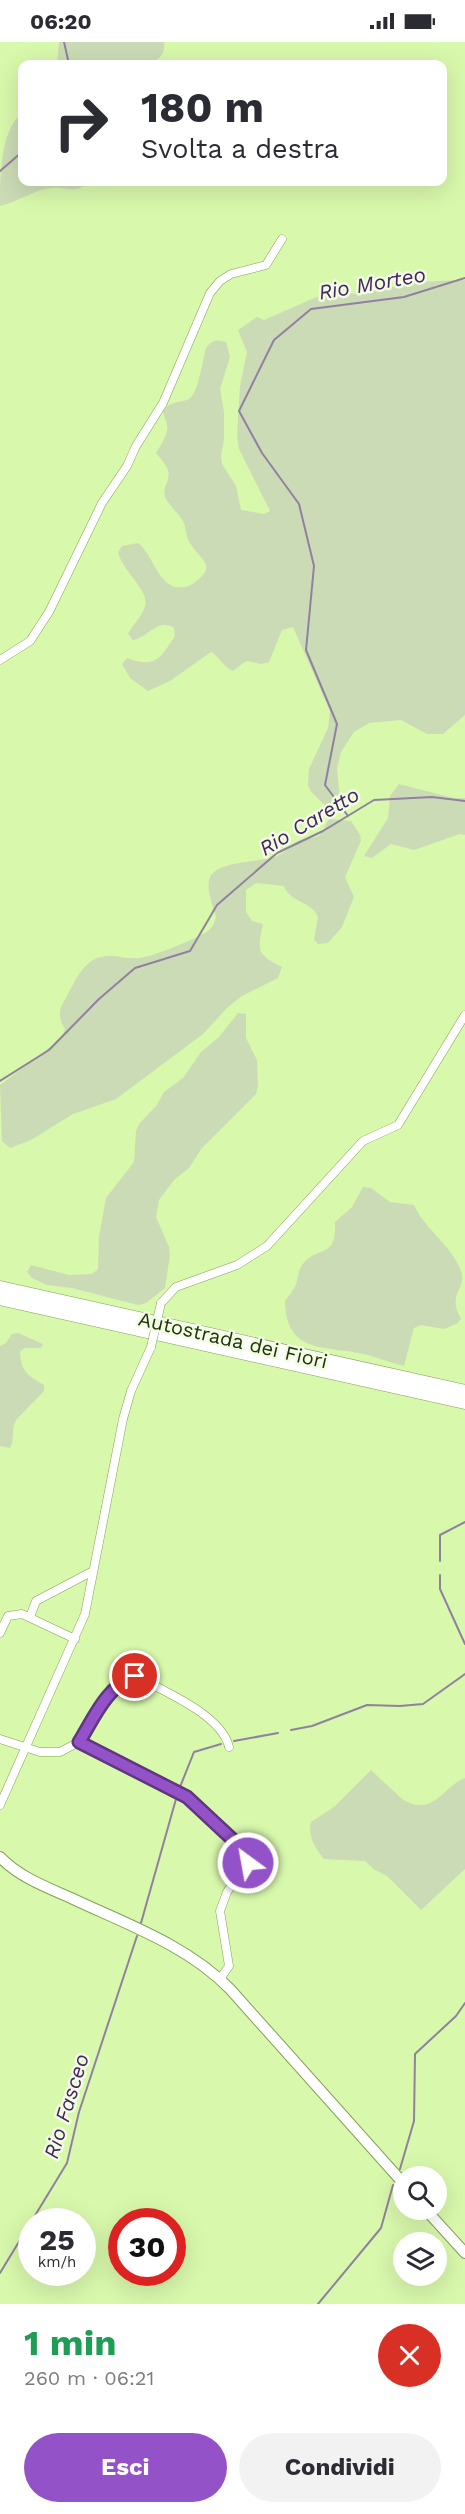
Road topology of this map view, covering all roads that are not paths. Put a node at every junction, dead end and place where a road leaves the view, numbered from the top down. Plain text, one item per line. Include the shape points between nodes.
1 (282, 239) dead end
2 (0, 660) edge
3 (465, 1015) edge
4 (0, 1288) edge
5 (0, 1298) edge
6 (465, 1392) edge
7 (465, 1402) edge
8 (93, 1571) junction
9 (30, 1617) junction
10 (0, 1634) edge
11 (75, 1639) junction
12 (0, 1739) edge
13 (79, 1742) junction
14 (229, 1747) dead end
15 (24, 1748) junction
16 (1, 1799) edge
17 (0, 1857) edge
18 (220, 1979) junction
19 (393, 2172) edge
20 (437, 2220) edge
21 (461, 2242) edge
22 (465, 2253) edge

1 - 2 street via 266,265 231,274 210,292 163,403 102,503 49,612 30,641
3 - 8 street, bridge via 398,1125 363,1141 267,1246 237,1265 176,1287 161,1303 152,1347 131,1391 123,1419
4 - 6 highway, Autostrada dei Fiori
5 - 7 highway, Autostrada dei Fiori
8 - 9 street via 36,1601
8 - 11 street via 85,1614
9 - 10 street via 8,1616
9 - 11 street
11 - 15 street
12 - 15 street
13 - 14 street via 102,1703 126,1679 135,1676 195,1709 225,1735
13 - 15 street via 60,1752
13 - 18 street via 187,1797 246,1852 248,1863 227,1892 220,1911 229,1966
15 - 16 street
17 - 18 main road via 22,1875 192,1957
18 - 19 main road
20 - 21 main road
21 - 22 main road

